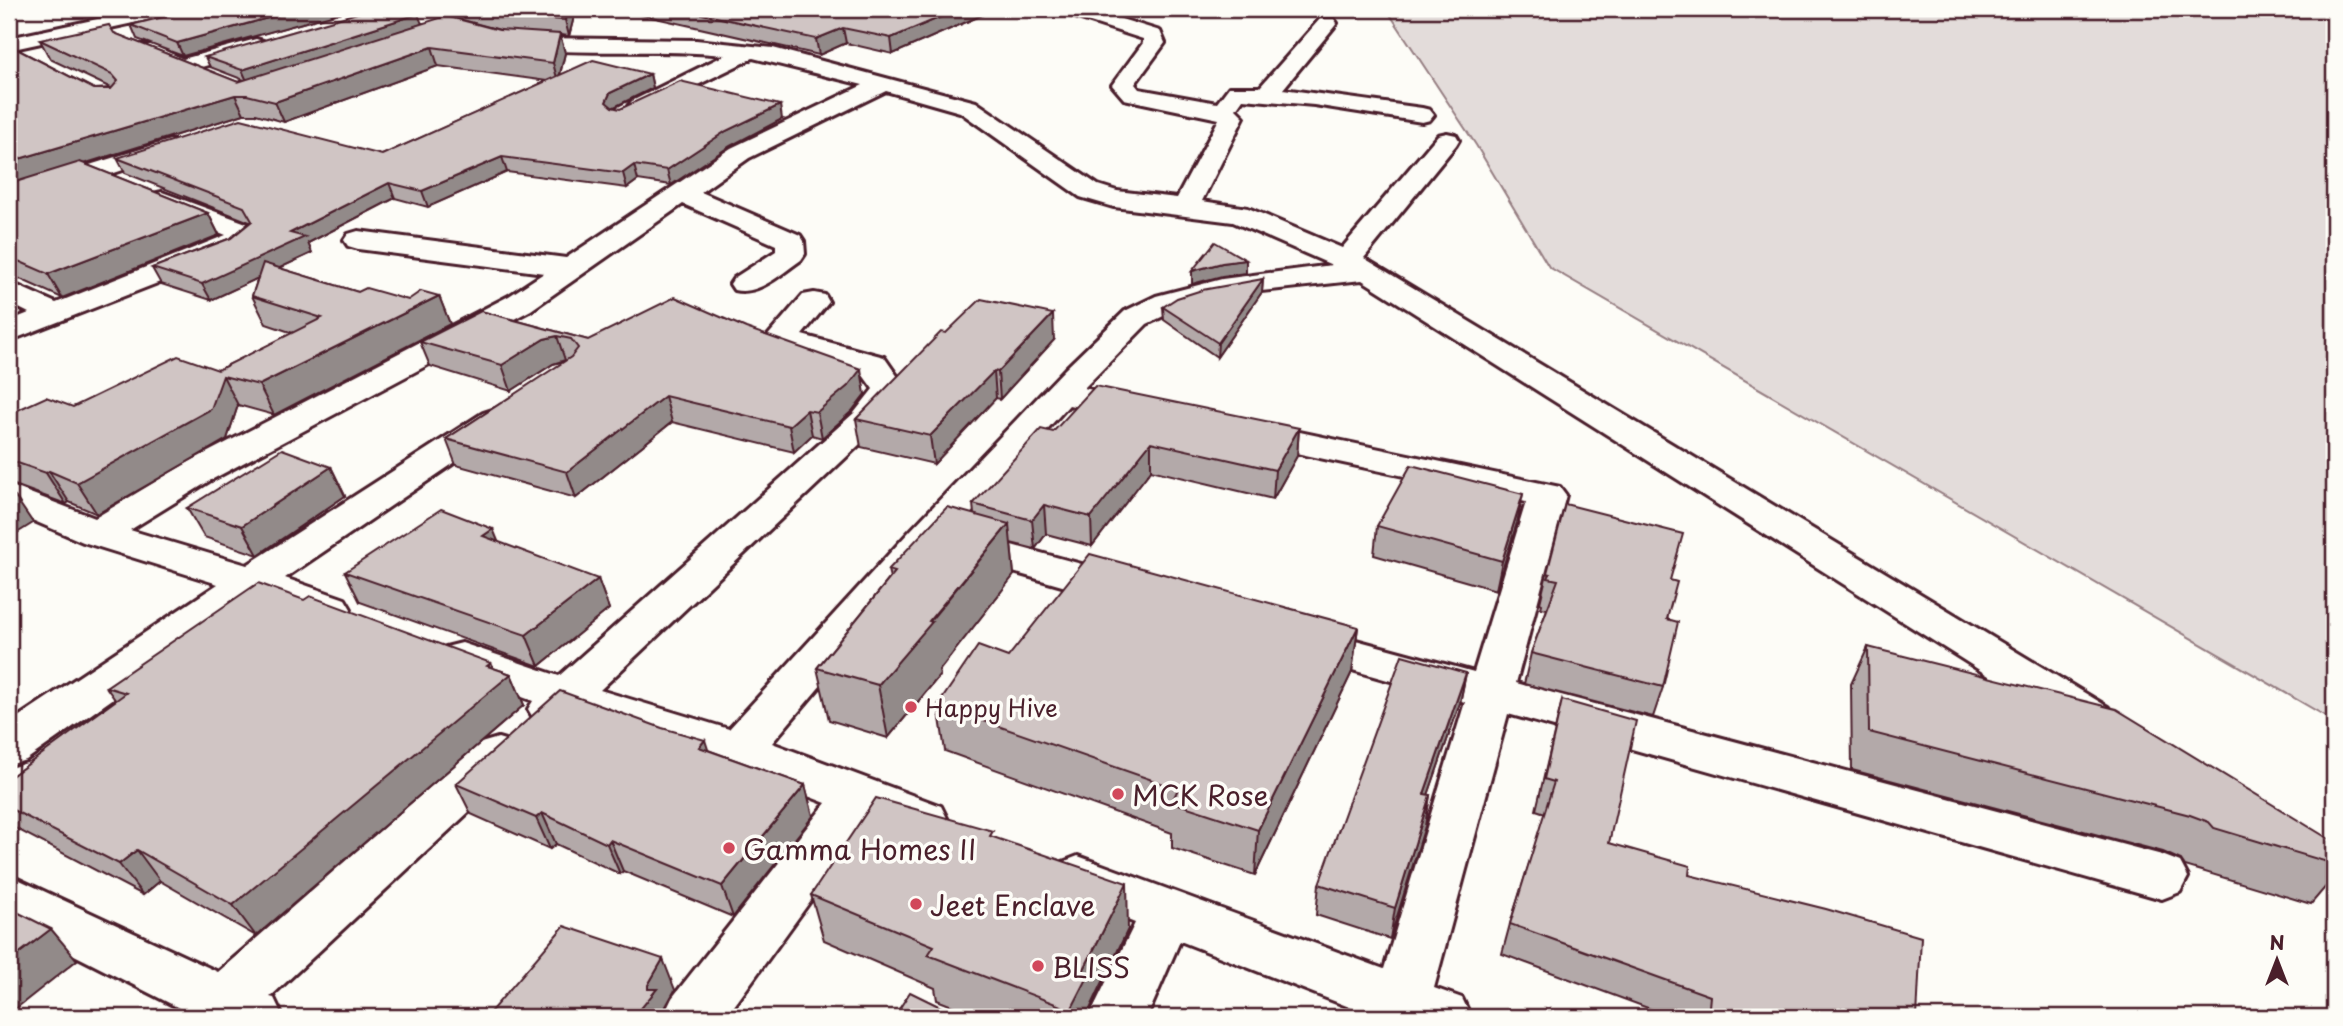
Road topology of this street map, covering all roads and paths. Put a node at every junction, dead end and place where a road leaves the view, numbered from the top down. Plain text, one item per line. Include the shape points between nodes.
1 (98, 9) edge
2 (170, 9) edge
3 (1069, 9) edge
4 (428, 20) edge
5 (1327, 23) dead end
6 (9, 28) edge
7 (282, 38) edge
8 (131, 45) edge
9 (9, 46) edge
10 (751, 51) junction
11 (32, 60) edge
12 (181, 66) junction
13 (207, 76) edge
14 (883, 84) junction
15 (1266, 94) junction
16 (1223, 111) junction
17 (624, 114) edge
18 (1422, 115) dead end
19 (197, 138) edge
20 (1447, 140) dead end
21 (92, 172) junction
22 (681, 192) junction
23 (9, 199) edge
24 (1186, 206) junction
25 (358, 240) dead end
26 (1357, 266) junction
27 (574, 268) junction
28 (745, 284) dead end
29 (9, 291) edge
30 (814, 302) dead end
31 (54, 314) junction
32 (9, 332) edge
33 (1061, 393) junction
34 (520, 403) edge
35 (1169, 416) edge
36 (1223, 427) edge
37 (9, 496) edge
38 (97, 533) junction
39 (927, 535) junction
40 (253, 581) junction
41 (1169, 603) edge
42 (370, 624) edge
43 (1263, 629) edge
44 (423, 643) edge
45 (1492, 693) junction
46 (567, 696) junction
47 (2117, 735) edge
48 (9, 747) edge
49 (739, 750) junction
50 (859, 796) junction
51 (962, 835) edge
52 (1039, 863) edge
53 (2162, 877) dead end
54 (9, 897) edge
55 (1167, 911) junction
56 (1422, 1010) edge
57 (229, 1012) edge
58 (692, 1017) edge
59 (1118, 1017) edge

1 - 6 street
2 - 9 street
3 - 16 street via 1153,35 1154,43 1123,85 1132,94
4 - 10 street via 537,44
5 - 15 street
7 - 12 street
8 - 12 street
9 - 11 street
10 - 14 street
10 - 17 street
12 - 13 street
14 - 22 street via 740,153
14 - 24 street via 968,107 1089,191 1114,199
15 - 16 street via 1237,92
15 - 18 street
16 - 24 street via 1232,117
19 - 21 street
20 - 26 street
21 - 23 street
21 - 31 street via 239,230 243,236
22 - 27 street
22 - 28 street via 790,241 791,254
24 - 26 street via 1238,214
25 - 27 street
26 - 33 street via 1167,302 1139,315
26 - 47 street
27 - 38 street via 520,303 198,472
29 - 31 street
30 - 46 street via 781,339 872,364 890,390 866,419
31 - 32 street
33 - 35 street
33 - 39 street
34 - 40 street
36 - 45 street via 1547,495
37 - 38 street
38 - 40 street
39 - 41 street
39 - 49 street
40 - 42 street
40 - 48 street
43 - 45 street
44 - 46 street
45 - 53 street
45 - 56 street
46 - 49 street
46 - 57 street
49 - 50 street
50 - 51 street
50 - 58 street
52 - 55 street
54 - 57 street
55 - 56 street
55 - 59 street

